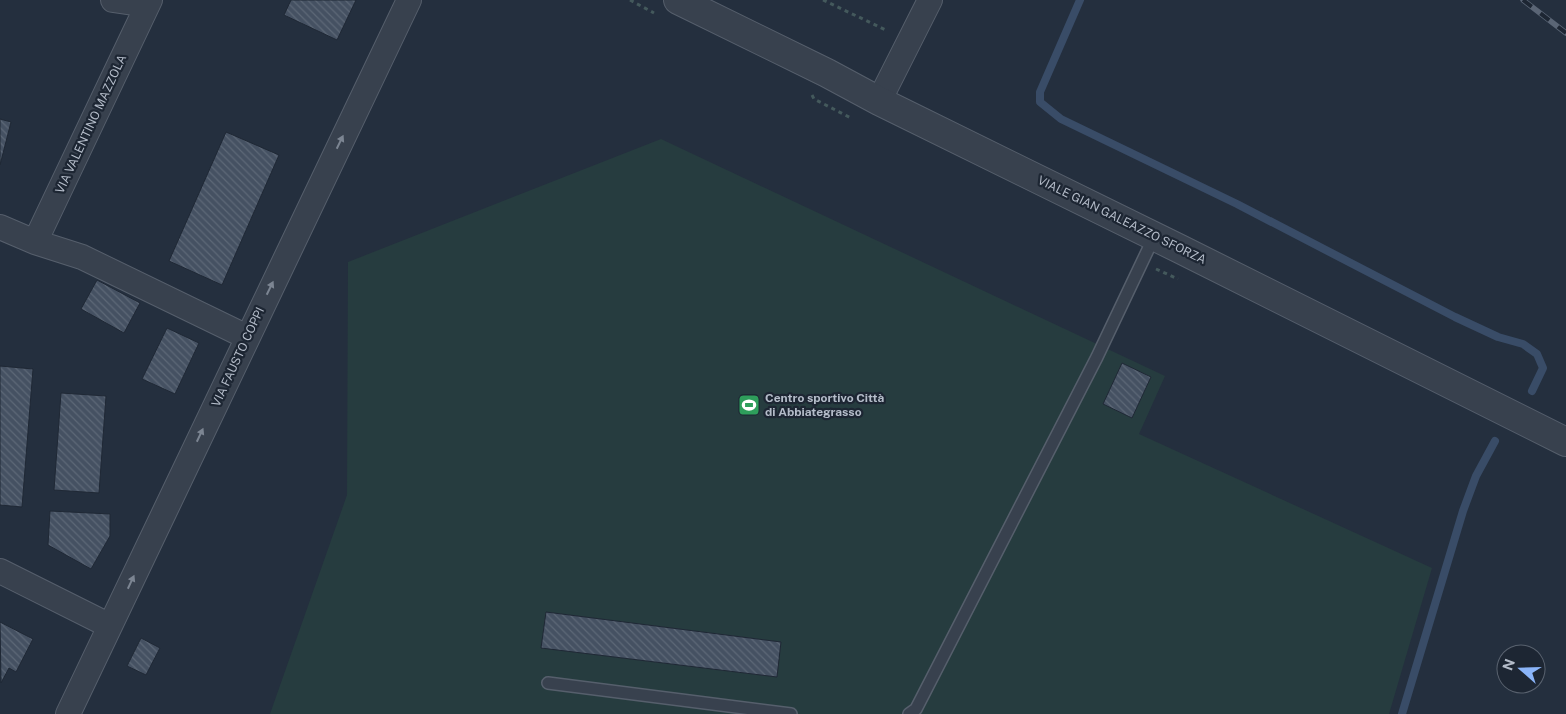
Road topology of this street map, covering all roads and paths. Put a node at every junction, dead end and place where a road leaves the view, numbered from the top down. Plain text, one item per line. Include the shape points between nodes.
1 (113, 0) edge
2 (409, 0) edge
3 (678, 0) edge
4 (823, 0) edge
5 (930, 0) edge
6 (148, 3) edge
7 (909, 41) junction
8 (879, 101) junction
9 (0, 228) edge
10 (1154, 237) junction
11 (35, 242) junction
12 (247, 337) junction
13 (1566, 442) edge
14 (0, 571) edge
15 (110, 626) junction
16 (548, 683) dead end
17 (68, 714) edge
18 (791, 714) edge
19 (909, 714) edge

1 - 6 street, VIA VALENTINO MAZZOLA
12 -> 2 street, VIA FAUSTO COPPI
3 - 8 street, VIALE GIAN GALEAZZO SFORZA
4 - 7 path
5 - 7 street
6 - 11 street, VIA VALENTINO MAZZOLA
7 - 8 street
8 - 10 street, VIALE GIAN GALEAZZO SFORZA
9 - 11 street
10 - 13 street, VIALE GIAN GALEAZZO SFORZA
10 - 19 lane via 1097,357 926,691 916,709
11 - 12 street via 82,257
15 -> 12 street, VIA FAUSTO COPPI
14 - 15 street
15 - 17 street, VIA FAUSTO COPPI
16 - 18 lane

